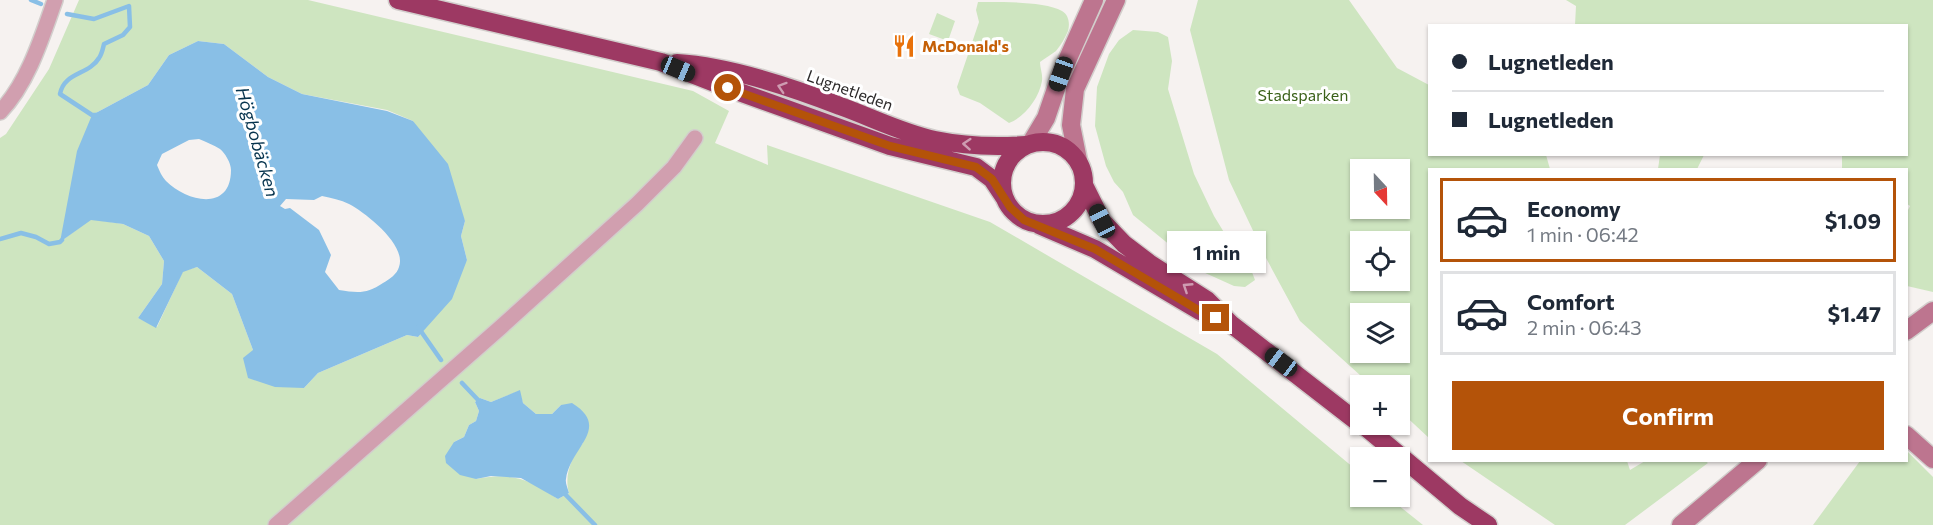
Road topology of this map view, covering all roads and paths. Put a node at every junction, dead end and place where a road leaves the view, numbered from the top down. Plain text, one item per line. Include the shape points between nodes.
1 (55, 0) edge
2 (398, 0) edge
3 (1094, 0) edge
4 (1116, 0) edge
5 (662, 62) junction
6 (0, 112) edge
7 (695, 138) dead end
8 (1028, 144) junction
9 (1078, 160) junction
10 (1084, 185) junction
11 (1004, 197) junction
12 (1034, 223) junction
13 (1933, 311) edge
14 (1232, 324) junction
15 (1908, 330) edge
16 (1350, 415) edge
17 (1373, 435) edge
18 (1374, 435) edge
19 (1908, 437) edge
20 (1385, 447) edge
21 (1933, 459) edge
22 (1756, 462) edge
23 (1410, 470) edge
24 (276, 525) edge
25 (1468, 525) edge
26 (1488, 525) edge
27 (1681, 525) edge

1 - 6 street via 24,77
2 - 5 highway, Lugnetleden
3 - 8 main road via 1046,118
4 - 9 main road via 1078,78 1073,99 1071,125
8 -> 5 highway, Lugnetleden via 969,145 934,140 840,105 711,66
5 - 11 highway, Lugnetleden via 868,138 976,167 992,179
7 - 24 street via 674,167 637,204
8 - 9 highway via 1057,143
8 - 11 highway via 1010,157 1004,167
9 - 10 highway
10 - 12 highway via 1079,203 1067,217 1053,223
14 -> 10 highway via 1207,300 1137,254 1112,232
11 - 12 highway via 1017,215
12 - 14 highway via 1095,249 1200,311
13 - 15 main road
14 - 16 highway
17 - 20 highway
18 - 26 highway
19 - 21 main road
22 - 27 main road
23 - 25 highway

